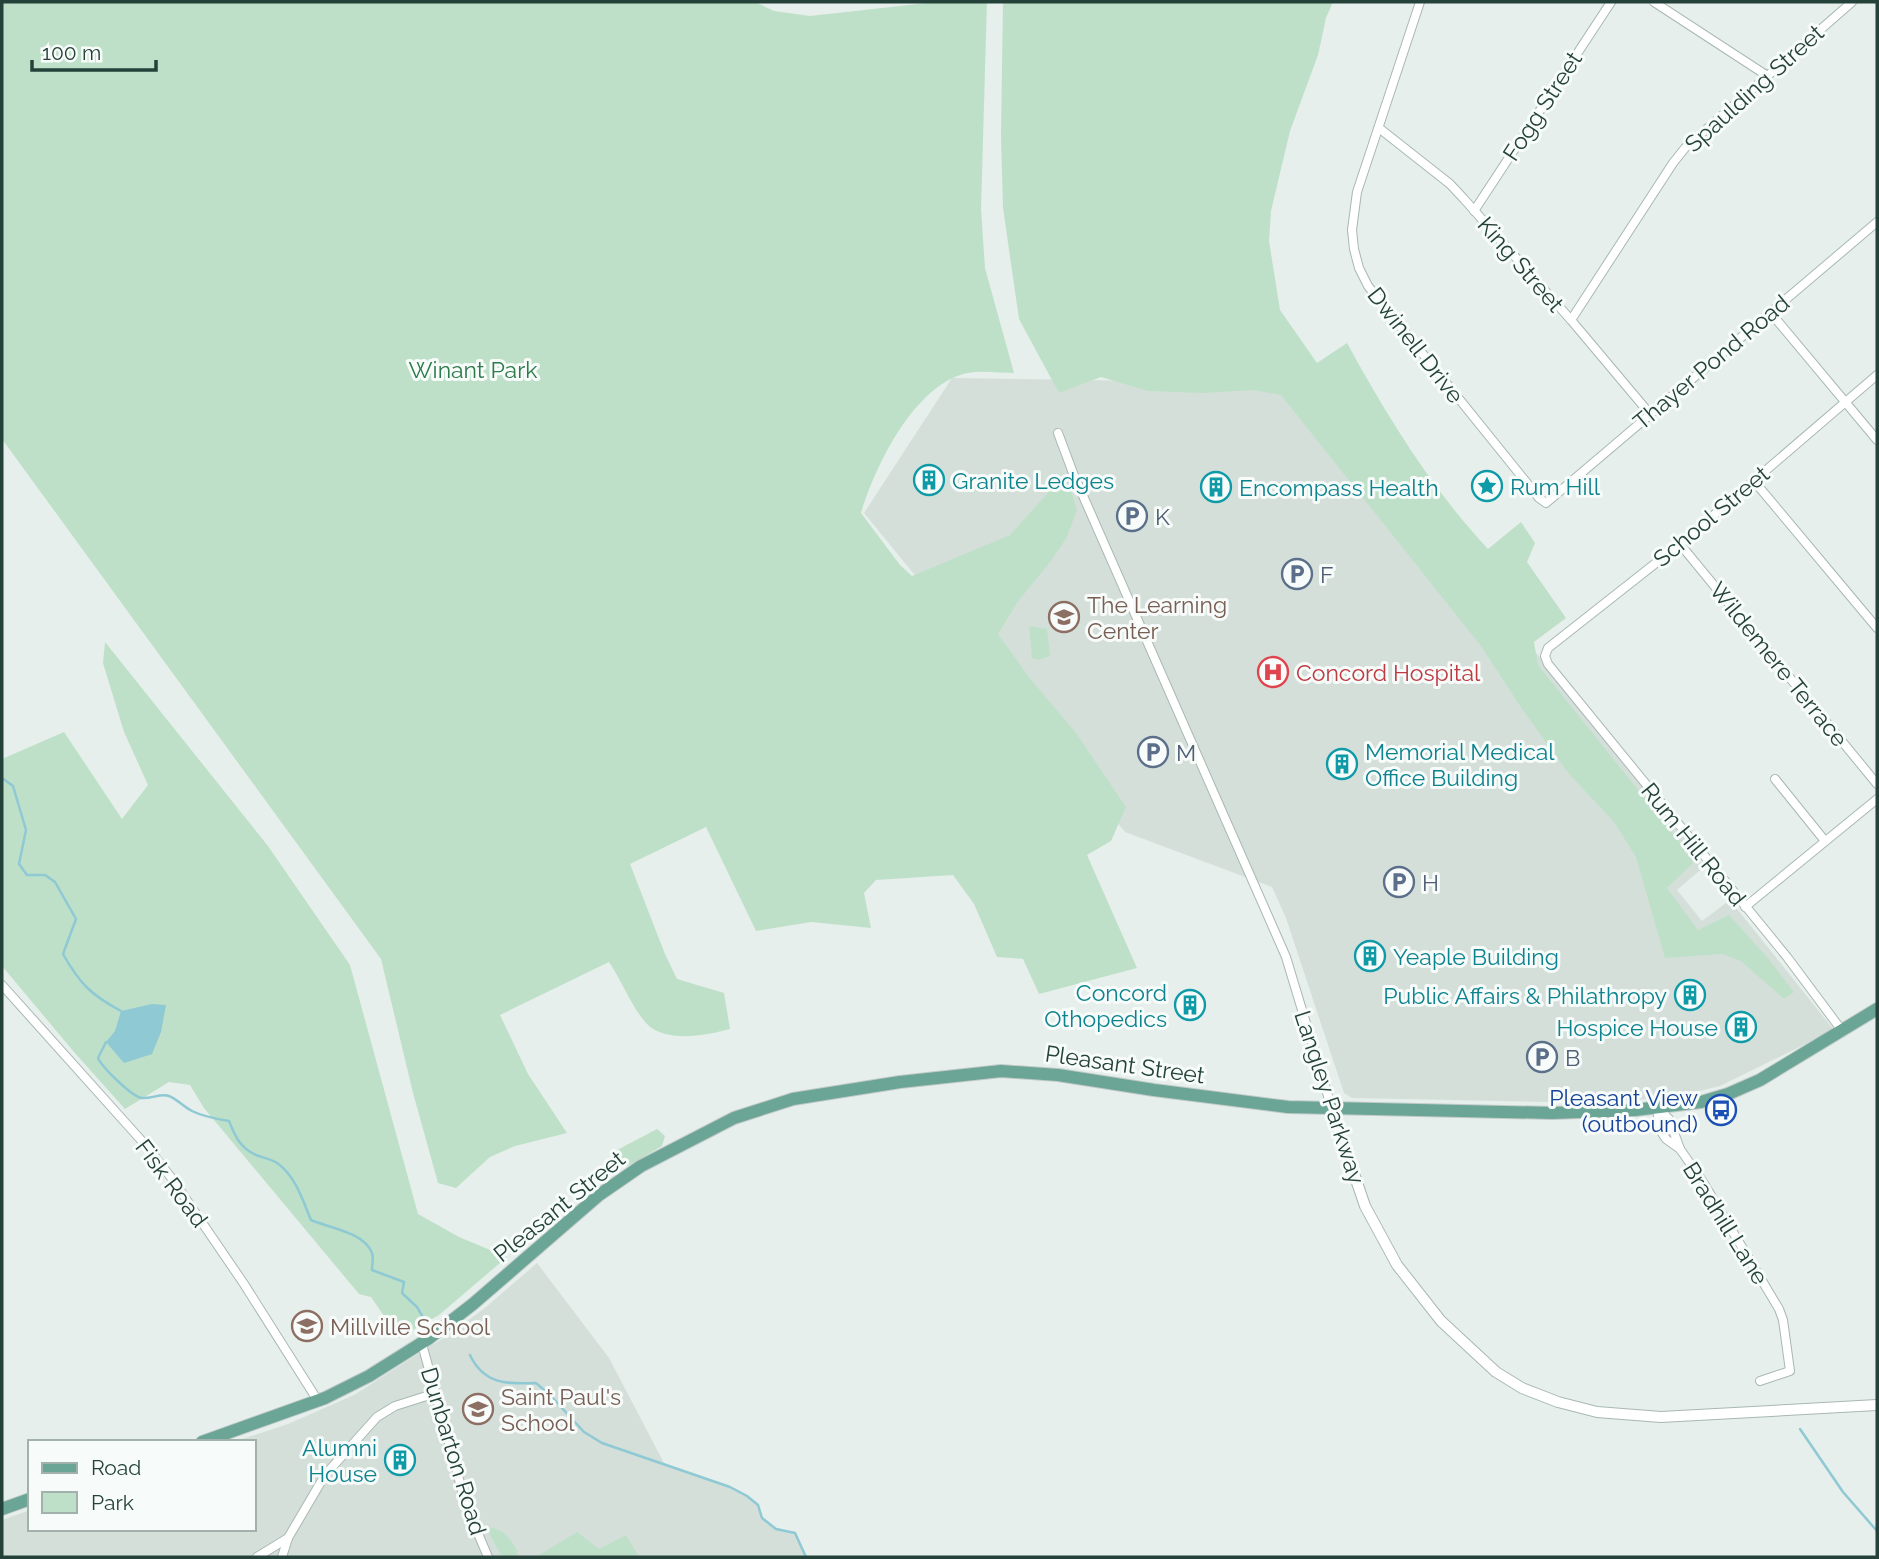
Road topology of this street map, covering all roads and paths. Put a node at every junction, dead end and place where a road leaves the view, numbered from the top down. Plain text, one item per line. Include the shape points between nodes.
1 (1420, 2) edge
2 (1611, 2) edge
3 (1654, 2) edge
4 (1852, 2) edge
5 (1766, 75) junction
6 (1378, 128) junction
7 (1474, 211) junction
8 (1877, 222) edge
9 (1770, 312) junction
10 (1571, 320) junction
11 (1877, 374) edge
12 (1845, 403) junction
13 (1650, 414) junction
14 (1058, 433) dead end
15 (1877, 440) edge
16 (1754, 481) junction
17 (1546, 503) joint
18 (1680, 544) junction
19 (1877, 628) edge
20 (1545, 656) joint
21 (1775, 779) dead end
22 (1877, 784) edge
23 (1877, 799) edge
24 (1825, 841) junction
25 (1745, 907) junction
26 (2, 985) edge
27 (1877, 1009) edge
28 (1843, 1032) junction
29 (1331, 1106) junction
30 (1658, 1108) junction
31 (422, 1344) junction
32 (1760, 1381) dead end
33 (436, 1393) junction
34 (318, 1401) junction
35 (1877, 1405) edge
36 (208, 1440) edge
37 (28, 1500) edge
38 (2, 1509) edge
39 (288, 1538) junction
40 (257, 1557) edge
41 (282, 1557) edge
42 (488, 1557) edge

1 - 6 street, Dwinell Drive
2 - 7 street, Fogg Street
3 - 5 street
4 - 5 street, Spaulding Street
5 - 10 street, Spaulding Street via 1673,163
6 - 7 street, King Street via 1450,184
6 - 17 street, Dwinell Drive via 1353,211 1359,268 1368,286
7 - 10 street, King Street
8 - 9 street, Thayer Pond Road
9 - 12 street
9 - 13 street, Thayer Pond Road
10 - 13 street, King Street
11 - 12 street, School Street
12 - 15 street
12 - 16 street, School Street
13 - 17 street, Thayer Pond Road
14 - 29 street, Langley Parkway via 1286,957
16 - 18 street, School Street
16 - 19 street
18 - 20 street, School Street via 1548,648
18 - 22 street, Wildemere Terrace
20 - 25 street, Rum Hill Road
21 - 24 street
23 - 24 street
24 - 25 street
25 - 28 street, Rum Hill Road
26 - 34 street, Fisk Road via 173,1180
27 - 28 main road, Pleasant Street
28 - 30 main road, Pleasant Street via 1728,1094
29 - 30 main road, Pleasant Street via 1552,1113
29 - 31 main road, Pleasant Street via 1288,1107 1001,1071 793,1099 717,1125 622,1178
29 - 35 street, Langley Parkway via 1365,1206 1397,1265 1441,1321 1496,1372 1522,1388 1597,1412 1661,1417
30 - 32 street, Bradhill Lane via 1669,1119 1680,1149 1783,1320 1790,1371
31 - 33 street, Dunbarton Road
31 - 34 main road, Pleasant Street
33 - 39 street via 395,1406 367,1427 314,1491
33 - 42 street, Dunbarton Road via 466,1505
34 - 36 main road, Pleasant Street
37 - 38 main road
39 - 40 street
39 - 41 street

